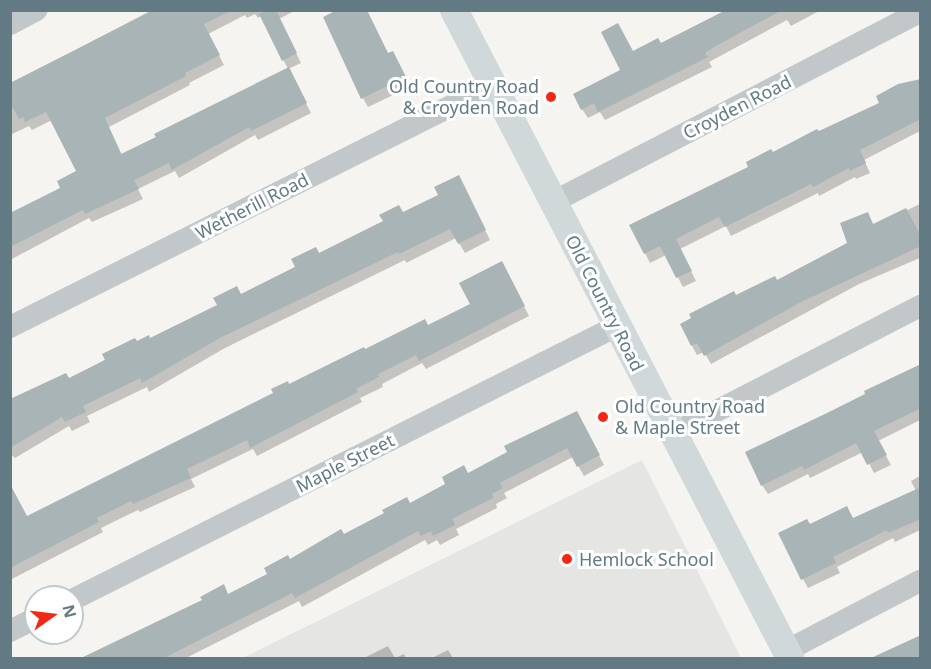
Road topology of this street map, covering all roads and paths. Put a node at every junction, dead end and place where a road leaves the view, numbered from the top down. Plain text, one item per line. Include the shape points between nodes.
1 (36, 10) edge
2 (454, 10) edge
3 (921, 12) edge
4 (10, 24) edge
5 (493, 85) junction
6 (553, 202) junction
7 (921, 306) edge
8 (617, 326) junction
9 (10, 327) edge
10 (674, 433) junction
11 (921, 581) edge
12 (84, 594) edge
13 (24, 624) edge
14 (10, 631) edge
15 (788, 655) edge

1 - 4 street
2 - 5 main road, Old Country Road
3 - 6 street, Croyden Road
5 - 6 main road, Old Country Road
5 - 9 street, Wetherill Road
6 - 8 main road, Old Country Road
7 - 10 street
8 - 10 main road, Old Country Road
8 - 12 street, Maple Street
10 - 15 main road, Old Country Road
11 - 15 street
13 - 14 street

